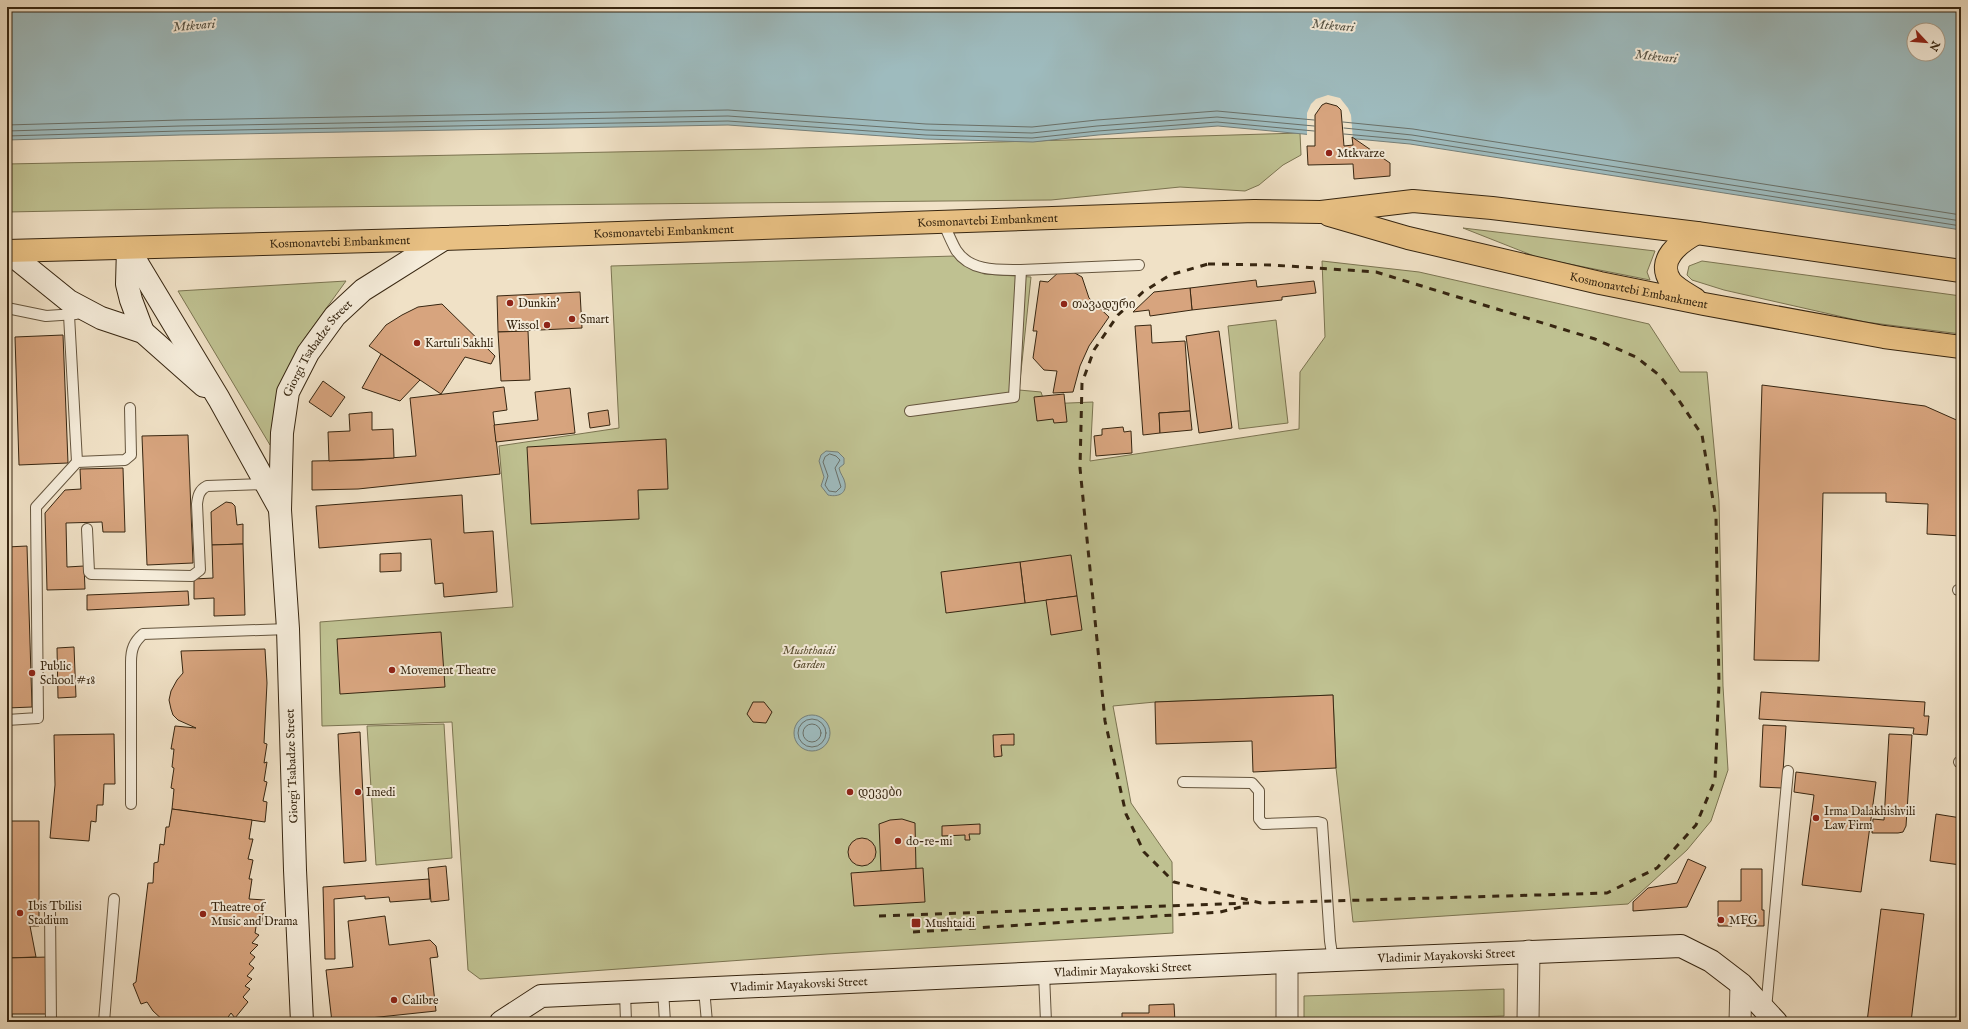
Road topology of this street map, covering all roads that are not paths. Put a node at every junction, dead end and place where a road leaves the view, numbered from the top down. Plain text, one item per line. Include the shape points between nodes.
1 (1321, 212) junction
2 (943, 222) junction
3 (1697, 233) junction
4 (444, 239) junction
5 (128, 248) junction
6 (7, 251) edge
7 (1139, 265) dead end
8 (1021, 270) junction
9 (1961, 272) edge
10 (1704, 304) junction
11 (7, 308) edge
12 (166, 308) junction
13 (78, 313) junction
14 (143, 332) junction
15 (1960, 347) edge
16 (219, 398) junction
17 (130, 408) dead end
18 (910, 411) dead end
19 (77, 462) junction
20 (266, 484) junction
21 (280, 510) junction
22 (87, 529) dead end
23 (288, 629) junction
24 (7, 720) edge
25 (1788, 771) dead end
26 (1183, 782) dead end
27 (131, 804) dead end
28 (114, 899) dead end
29 (50, 910) dead end
30 (1529, 951) junction
31 (1333, 960) junction
32 (1287, 962) junction
33 (1044, 973) junction
34 (1741, 984) junction
35 (704, 989) junction
36 (663, 990) junction
37 (625, 992) junction
38 (1770, 1017) edge
39 (300, 1019) edge
40 (51, 1022) edge
41 (104, 1022) edge
42 (501, 1022) edge
43 (626, 1022) edge
44 (665, 1022) edge
45 (707, 1022) edge
46 (1046, 1022) edge
47 (1287, 1022) edge
48 (1528, 1022) edge
49 (1740, 1022) edge

1 - 2 main road, Kosmonavtebi Embankment via 1254,210
1 - 3 main road, Kosmonavtebi Embankment via 1413,201
1 - 10 main road, Kosmonavtebi Embankment via 1408,238 1600,283
2 - 4 main road, Kosmonavtebi Embankment
2 - 8 lane via 957,251 972,264 992,271
3 - 9 main road, Kosmonavtebi Embankment
3 - 10 main road via 1682,241 1669,255 1667,274 1672,282
4 - 5 main road, Kosmonavtebi Embankment
4 - 21 main road, Giorgi Tsabadze Street via 363,290 335,316 308,353 288,392 282,433
5 - 6 main road, Kosmonavtebi Embankment
5 - 12 main road, Giorgi Tsabadze Street
5 - 14 main road, Giorgi Tsabadze Street via 127,284 130,300
6 - 13 main road, Giorgi Tsabadze Street via 69,301
7 - 8 lane
8 - 18 lane via 1014,397
10 - 15 main road, Kosmonavtebi Embankment via 1884,337
11 - 13 lane via 46,316
12 - 14 main road via 146,308 141,314
12 - 16 main road, Giorgi Tsabadze Street
13 - 14 main road, Giorgi Tsabadze Street
13 - 19 lane
14 - 16 main road, Giorgi Tsabadze Street
16 - 20 main road, Giorgi Tsabadze Street
17 - 19 lane via 129,458
19 - 24 lane via 36,507 38,718
20 - 21 main road, Giorgi Tsabadze Street
20 - 22 lane via 202,488 197,504 200,570 192,576 91,574
21 - 23 main road, Giorgi Tsabadze Street
23 - 27 lane via 143,634 136,640 131,650
23 - 39 main road, Giorgi Tsabadze Street
25 - 38 lane
26 - 31 lane via 1252,783 1259,791 1259,819 1263,824 1322,823
28 - 41 lane
29 - 40 lane
30 - 31 main road, Vladimir Mayakovski Street
30 - 34 main road, Vladimir Mayakovski Street via 1681,946 1711,961
30 - 48 street
31 - 32 main road, Vladimir Mayakovski Street
32 - 33 main road, Vladimir Mayakovski Street
32 - 47 street
33 - 35 main road, Vladimir Mayakovski Street
33 - 46 lane
34 - 38 main road, Vladimir Mayakovski Street
34 - 49 street
35 - 36 main road, Vladimir Mayakovski Street
35 - 45 lane
36 - 37 main road, Vladimir Mayakovski Street
36 - 44 lane
37 - 42 main road, Vladimir Mayakovski Street via 541,996
37 - 43 lane

